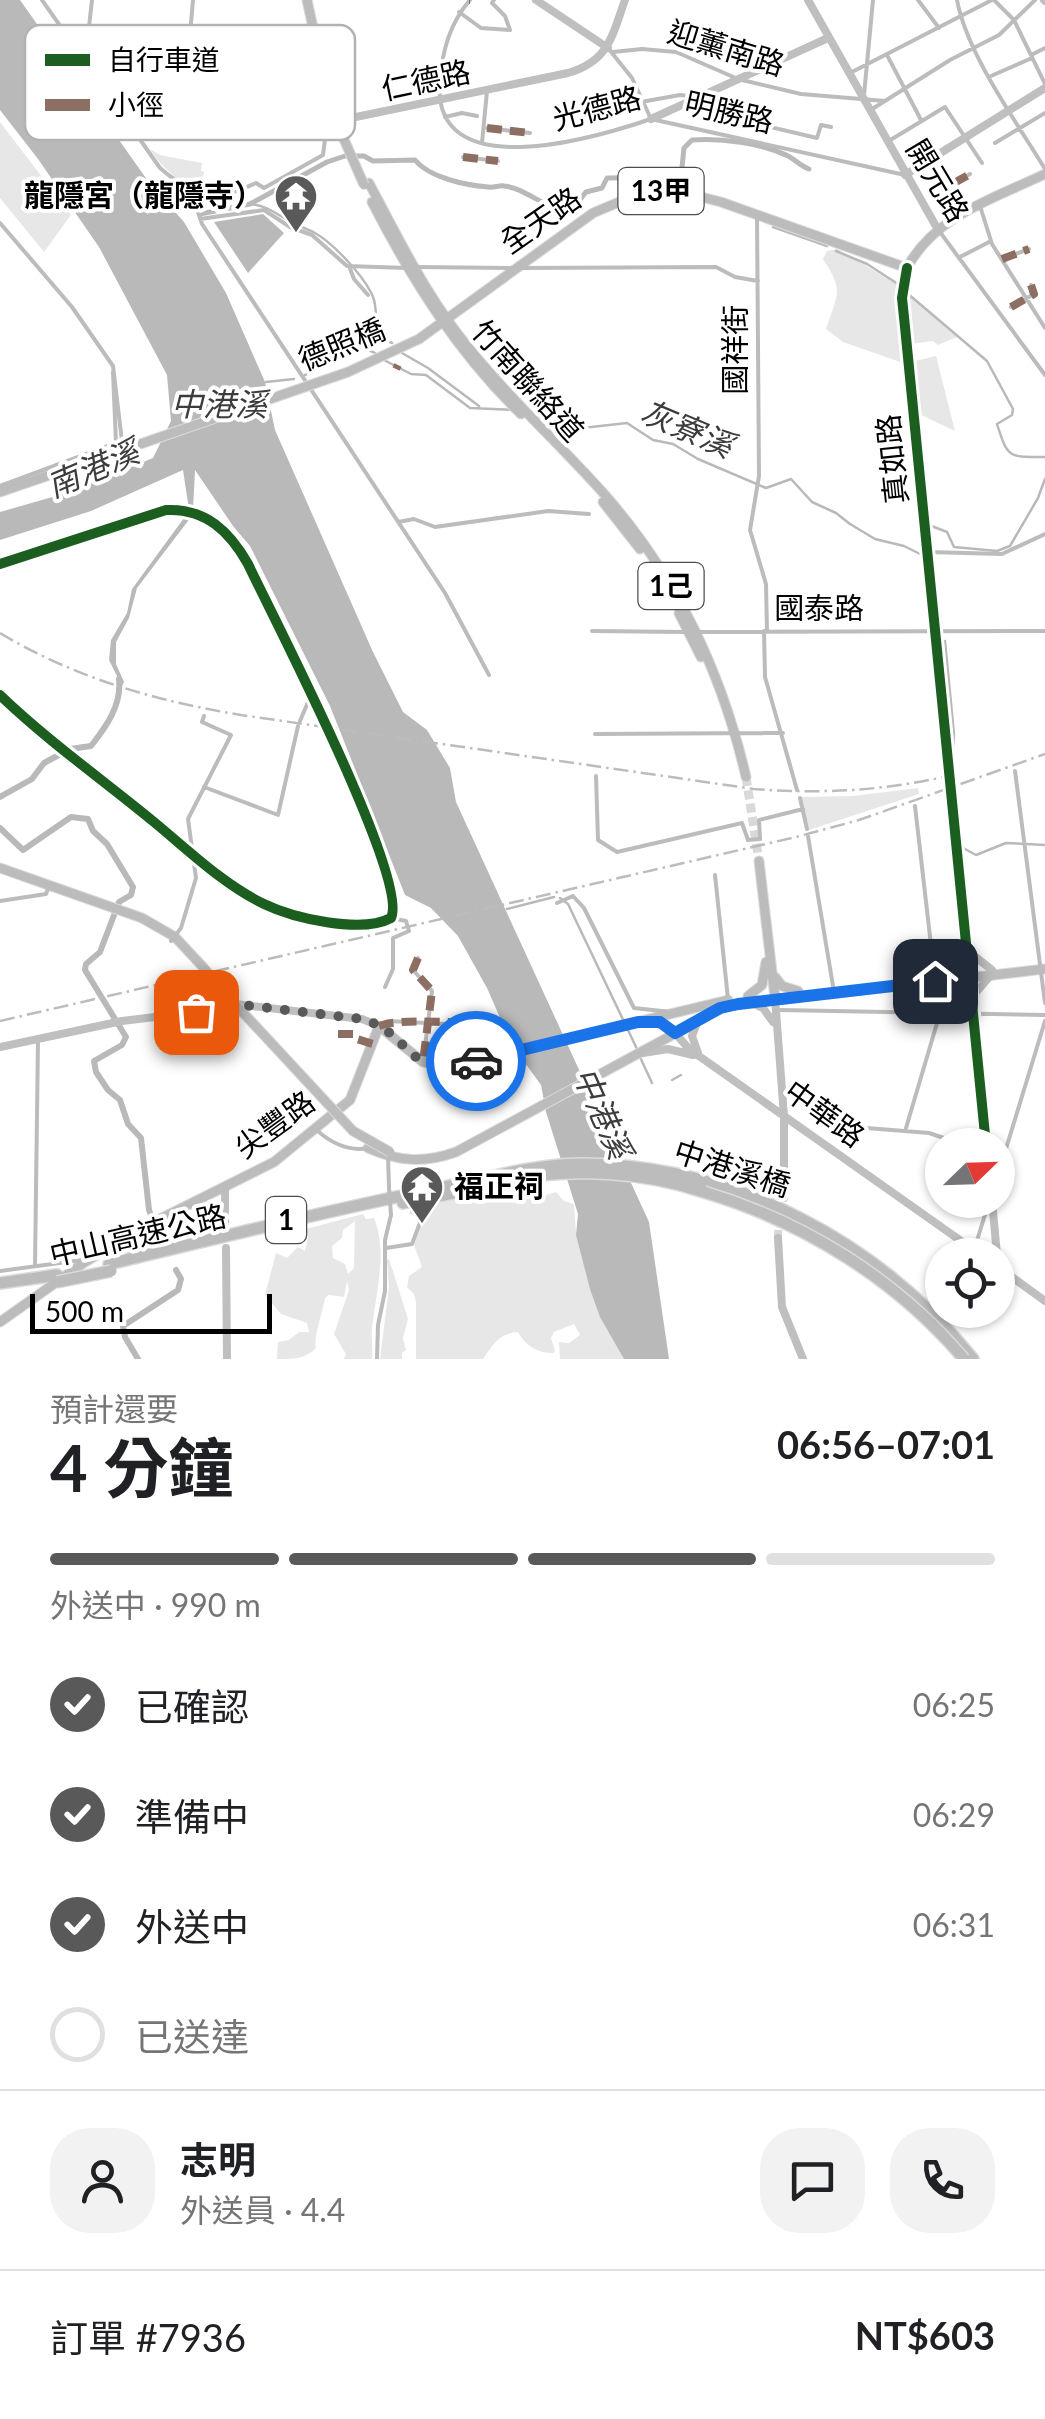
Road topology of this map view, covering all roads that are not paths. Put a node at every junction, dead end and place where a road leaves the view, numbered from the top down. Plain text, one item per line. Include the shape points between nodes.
1 (42, 0) edge
2 (92, 0) edge
3 (193, 0) edge
4 (310, 0) edge
5 (470, 0) edge
6 (494, 0) edge
7 (536, 0) edge
8 (560, 0) edge
9 (625, 0) edge
10 (808, 0) edge
11 (873, 0) edge
12 (918, 0) edge
13 (957, 0) edge
14 (993, 0) edge
15 (1035, 0) edge
16 (459, 12) junction
17 (558, 14) junction
18 (960, 17) junction
19 (1014, 20) junction
20 (60, 25) edge
21 (89, 25) edge
22 (191, 25) edge
23 (315, 25) edge
24 (939, 28) junction
25 (828, 38) junction
26 (975, 46) junction
27 (1045, 48) edge
28 (610, 50) junction
29 (887, 55) junction
30 (1031, 56) junction
31 (867, 66) junction
32 (848, 74) junction
33 (990, 76) junction
34 (738, 80) junction
35 (1045, 86) edge
36 (904, 88) junction
37 (487, 91) junction
38 (699, 97) junction
39 (863, 100) junction
40 (885, 101) junction
41 (439, 102) junction
42 (641, 102) junction
43 (870, 110) junction
44 (1009, 111) junction
45 (1045, 113) edge
46 (477, 116) dead end
47 (446, 117) junction
48 (355, 118) edge
49 (650, 118) junction
50 (921, 120) junction
51 (831, 127) dead end
52 (487, 128) dead end
53 (1020, 128) junction
54 (530, 133) dead end
55 (966, 137) junction
56 (141, 140) edge
57 (325, 140) edge
58 (351, 140) edge
59 (887, 142) junction
60 (482, 143) junction
61 (995, 143) dead end
62 (463, 157) dead end
63 (498, 160) dead end
64 (982, 163) dead end
65 (1045, 171) edge
66 (905, 174) junction
67 (970, 174) dead end
68 (954, 183) dead end
69 (213, 195) junction
70 (980, 206) junction
71 (757, 216) junction
72 (199, 218) junction
73 (0, 223) edge
74 (937, 228) junction
75 (991, 241) junction
76 (1029, 249) dead end
77 (960, 258) junction
78 (1002, 259) junction
79 (351, 267) junction
80 (410, 268) junction
81 (516, 268) junction
82 (908, 268) junction
83 (758, 281) junction
84 (1031, 285) dead end
85 (368, 294) dead end
86 (1024, 298) junction
87 (1011, 307) dead end
88 (445, 319) junction
89 (1045, 328) edge
90 (452, 336) junction
91 (418, 338) junction
92 (1045, 375) edge
93 (512, 400) junction
94 (120, 446) junction
95 (0, 489) edge
96 (589, 514) dead end
97 (398, 522) junction
98 (1045, 534) edge
99 (928, 552) junction
100 (0, 564) edge
101 (592, 631) dead end
102 (1045, 631) edge
103 (693, 632) junction
104 (765, 632) junction
105 (936, 632) junction
106 (489, 676) dead end
107 (0, 695) edge
108 (311, 695) junction
109 (204, 716) dead end
110 (732, 733) junction
111 (783, 733) junction
112 (595, 734) dead end
113 (1015, 771) dead end
114 (596, 776) dead end
115 (744, 778) tunnel mouth
116 (204, 788) junction
117 (797, 790) dead end
118 (800, 798) dead end
119 (915, 806) dead end
120 (803, 809) junction
121 (192, 852) junction
122 (0, 871) edge
123 (715, 875) dead end
124 (49, 888) junction
125 (0, 901) edge
126 (562, 901) dead end
127 (391, 918) junction
128 (173, 940) junction
129 (968, 952) junction
130 (418, 958) dead end
131 (766, 962) junction
132 (1042, 967) edge
133 (992, 972) junction
134 (772, 973) junction
135 (970, 974) junction
136 (948, 977) junction
137 (934, 979) junction
138 (385, 987) dead end
139 (833, 989) junction
140 (798, 993) junction
141 (773, 995) junction
142 (972, 998) junction
143 (748, 999) junction
144 (1045, 1003) edge
145 (232, 1005) junction
146 (728, 1006) junction
147 (780, 1010) junction
148 (671, 1012) junction
149 (940, 1013) junction
150 (973, 1013) junction
151 (1045, 1018) edge
152 (699, 1019) junction
153 (488, 1022) dead end
154 (638, 1022) junction
155 (775, 1022) junction
156 (429, 1024) junction
157 (463, 1024) junction
158 (379, 1026) junction
159 (673, 1031) junction
160 (38, 1040) junction
161 (656, 1044) junction
162 (0, 1047) edge
163 (700, 1057) junction
164 (423, 1062) junction
165 (466, 1064) junction
166 (782, 1114) junction
167 (842, 1126) dead end
168 (315, 1128) junction
169 (984, 1128) edge
170 (1012, 1128) edge
171 (905, 1130) junction
172 (925, 1132) edge
173 (476, 1140) junction
174 (368, 1148) junction
175 (389, 1155) junction
176 (522, 1174) junction
177 (466, 1183) joint
178 (704, 1186) junction
179 (225, 1188) junction
180 (781, 1197) tunnel mouth
181 (994, 1218) edge
182 (421, 1220) dead end
183 (225, 1229) dead end
184 (996, 1237) edge
185 (957, 1238) edge
186 (781, 1239) tunnel mouth
187 (226, 1248) dead end
188 (386, 1248) junction
189 (92, 1260) junction
190 (35, 1265) junction
191 (110, 1267) junction
192 (0, 1270) edge
193 (57, 1278) junction
194 (1015, 1279) edge
195 (0, 1283) edge
196 (0, 1291) edge
197 (1045, 1301) edge
198 (0, 1324) edge
199 (805, 1358) edge
200 (226, 1359) edge
201 (377, 1359) edge
202 (964, 1359) edge
203 (972, 1359) edge

1 - 20 street
2 - 21 street
3 - 22 street
4 - 23 main road, 竹南聯絡道 / 1己, bridge
5 - 16 street
6 - 16 street via 510,30 481,28
7 - 17 street, 明勝路
8 - 17 street
9 - 28 street
10 - 25 street, 開元路
11 - 31 street
12 - 24 street
13 - 18 street
14 - 18 street
14 - 19 street
15 - 19 street
16 - 41 street via 443,52
17 - 28 street, 明勝路
18 - 24 street
18 - 26 street
19 - 26 street
19 - 30 street
24 - 29 street
25 - 32 street, 開元路
25 - 34 street, 光德路
26 - 33 street
26 - 36 street
27 - 30 street
28 - 34 street, 迎薰南路 via 676,52
28 - 37 street, 仁德路 via 578,70
28 - 42 street, 明勝路
29 - 31 street
29 - 36 street
30 - 33 street
30 - 35 street
31 - 32 street
31 - 39 street
32 - 39 street, 開元路
33 - 44 street
34 - 38 street, 光德路
34 - 39 street, 迎薰南路
35 - 44 street
36 - 40 street
36 - 50 street
37 - 41 street, 仁德路
37 - 60 street
38 - 42 street
38 - 49 street, 光德路
38 - 51 street via 758,124 817,138 821,125
39 - 40 street, 迎薰南路
39 - 43 street, 開元路
40 - 43 street
41 - 47 street
41 - 48 street, 仁德路
42 - 49 street, 明勝路
43 - 59 street, 開元路
44 - 53 street
44 - 55 street
45 - 53 street
46 - 47 street
47 - 60 street via 463,136
49 - 60 street, 光德路 via 550,146
49 - 66 street, 明勝路
50 - 55 street via 942,108
50 - 59 street
52 - 54 street
53 - 61 street
53 - 65 street
55 - 64 street
55 - 66 street
56 - 69 street via 160,168
57 - 69 street via 324,155 264,188 256,184
58 - 80 main road, 竹南聯絡道 / 1己, bridge
59 - 66 street, 開元路
62 - 63 street
65 - 70 main road
66 - 74 street, 開元路
67 - 68 street
69 - 72 street
70 - 74 main road
70 - 75 street
71 - 81 main road, 全天路 / 13甲 via 686,193 643,192 593,213
71 - 82 main road, 全天路 / 13甲
71 - 83 street, 國祥街
72 - 79 street via 272,210
72 - 97 street
73 - 94 street via 113,366
74 - 77 street, 開元路
74 - 82 main road
75 - 77 street
75 - 78 street
76 - 78 street
77 - 92 street, 開元路
78 - 86 street
79 - 80 street
79 - 85 street
80 - 81 street
80 - 88 main road, 竹南聯絡道 / 1己
81 - 83 street via 716,267
81 - 88 main road, 全天路 / 13甲
82 - 99 street, 真如路 via 902,298
83 - 104 street, 國祥街 via 750,530 766,584
84 - 86 street via 1034,294
86 - 87 street
86 - 89 street
88 - 90 main road, 竹南聯絡道 / 1己
88 - 91 main road, 13甲
88 - 93 main road, 竹南聯絡道 / 1己
90 - 91 main road
90 - 93 main road, 竹南聯絡道 / 1己
91 - 94 main road, 德照橋 / 13甲, bridge
93 - 103 main road, 竹南聯絡道 / 1己 via 635,532
94 - 95 main road, 德照橋 / 13甲
96 - 97 street via 548,511 435,527
97 - 106 street
98 - 99 street via 1002,554
99 - 105 street, 真如路
100 - 108 street via 166,510 194,513 226,532 240,550
101 - 103 street, 國泰路
102 - 105 street, 國泰路
103 - 104 street, 國泰路
103 - 110 main road, 竹南聯絡道 / 1己
104 - 105 street, 國泰路
104 - 111 street, 國祥街 via 765,677
105 - 129 street, 真如路, bridge
107 - 121 street
108 - 116 street via 278,815
108 - 127 street via 372,836 394,904
109 - 116 street via 202,722 231,736
110 - 111 street
110 - 112 street
110 - 115 main road, 竹南聯絡道 / 1己
111 - 117 street, 國祥街
113 - 132 street
114 - 120 street, bridge via 598,840 617,852 742,823 748,840 760,838 758,820
116 - 121 street via 188,819
118 - 120 street
119 - 137 street
120 - 139 street
121 - 127 street via 268,906 333,924
121 - 128 street via 196,878
122 - 124 main road
123 - 146 street
124 - 125 street via 46,894
124 - 128 main road via 149,924
126 - 148 street via 573,896 584,908 634,1008
127 - 138 street via 406,921 410,931 393,938
128 - 145 main road, bridge
129 - 133 street
129 - 135 street, 真如路
129 - 136 street
130 - 156 street via 413,970 432,991
131 - 134 main road via 757,861
131 - 141 main road
131 - 143 main road via 762,985
132 - 133 main road
132 - 144 street
133 - 135 main road
133 - 142 street
134 - 140 main road
134 - 141 main road
135 - 136 main road
135 - 142 street, 真如路
136 - 137 main road
136 - 142 street
137 - 139 main road
139 - 140 main road
140 - 141 main road
140 - 147 street
141 - 143 main road
141 - 155 street
142 - 150 street, 真如路
143 - 146 main road
143 - 155 street
145 - 158 street
145 - 160 street
145 - 174 main road, bridge
145 - 175 main road, bridge via 353,1131
146 - 148 main road
146 - 152 main road
146 - 159 main road
147 - 149 street
147 - 155 street
148 - 154 main road
149 - 150 street
149 - 171 street
150 - 151 street
150 - 169 street, 真如路
151 - 170 street
152 - 159 main road
152 - 163 street via 692,1036
153 - 157 street
154 - 159 main road via 660,1022
154 - 161 main road via 654,1028
154 - 165 main road
155 - 166 street
156 - 157 street
156 - 158 street
156 - 164 street
157 - 165 street
158 - 164 main road
158 - 168 main road, 尖豐路 via 355,1093
159 - 161 main road
159 - 163 street, 中華路
160 - 162 street
160 - 190 street
161 - 163 street
161 - 173 main road
161 - 173 main road
163 - 166 street, 中華路
164 - 165 main road via 438,1068
166 - 180 street
166 - 185 street, 中華路
167 - 171 street
168 - 174 street via 336,1144
168 - 179 main road, 尖豐路 via 274,1162
171 - 172 street
173 - 175 main road via 434,1155
174 - 175 main road, bridge
175 - 188 street, bridge
176 - 177 highway, 中港溪橋
176 - 178 highway, 中港溪橋 / 1 via 623,1175
176 - 191 highway, 中山高速公路 / 1
177 - 191 highway, 中山高速公路 / 1 via 264,1225
178 - 202 highway, 1, bridge via 849,1258 916,1309
178 - 203 highway, 中港溪橋, bridge via 743,1193 816,1224 907,1291
179 - 183 street
179 - 189 main road, 尖豐路
181 - 184 street
182 - 188 street via 412,1244
186 - 199 street via 782,1307
187 - 200 street
188 - 201 street
189 - 190 street
189 - 198 main road, 尖豐路
190 - 192 street
191 - 193 highway, 中山高速公路 / 1, bridge
193 - 195 highway, 中山高速公路 / 1
193 - 196 highway, 中山高速公路 / 1
194 - 197 street

